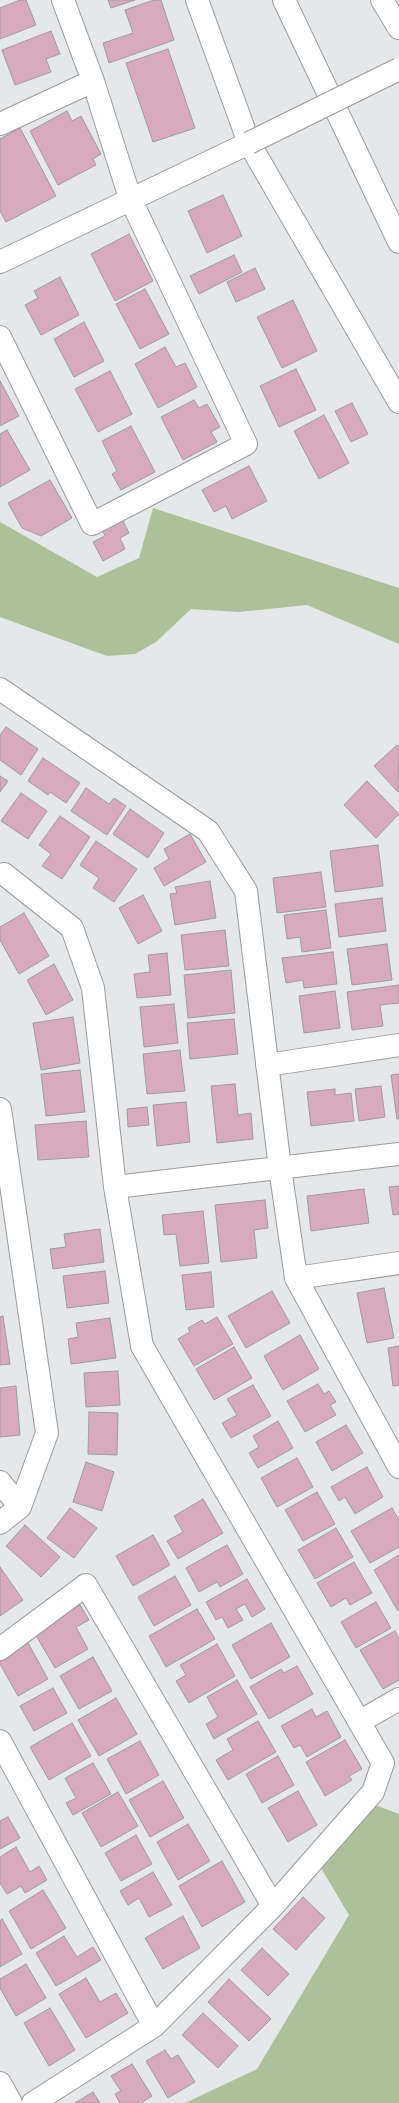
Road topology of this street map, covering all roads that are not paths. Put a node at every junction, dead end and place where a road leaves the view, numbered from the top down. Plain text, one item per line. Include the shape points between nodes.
1 (63, 0) edge
2 (197, 0) edge
3 (284, 0) edge
4 (382, 0) edge
5 (399, 28) edge
6 (399, 69) edge
7 (93, 81) junction
8 (0, 124) edge
9 (249, 143) junction
10 (130, 198) junction
11 (399, 242) edge
12 (0, 262) edge
13 (0, 337) edge
14 (399, 402) edge
15 (0, 689) edge
16 (1, 877) edge
17 (399, 1045) edge
18 (267, 1065) junction
19 (0, 1109) edge
20 (399, 1154) edge
21 (280, 1168) junction
22 (115, 1187) junction
23 (7, 1213) edge
24 (399, 1263) edge
25 (296, 1278) junction
26 (399, 1467) edge
27 (0, 1482) edge
28 (20, 1507) junction
29 (0, 1523) edge
30 (0, 1649) edge
31 (399, 1699) edge
32 (359, 1722) junction
33 (0, 1741) edge
34 (273, 1906) junction
35 (154, 2026) junction
36 (0, 2083) edge
37 (11, 2103) edge
38 (33, 2103) edge

1 - 7 street
2 - 9 street
3 - 11 street
4 - 5 street
6 - 9 street, bridge
7 - 8 street
7 - 10 street
9 - 10 street
9 - 14 street
10 - 12 street
10 - 13 street via 246,444 92,524
15 - 18 street via 208,831 246,891
16 - 22 street via 72,928 93,988
17 - 18 street
18 - 21 street
19 - 23 street
20 - 21 street
21 - 22 street
21 - 25 street
22 - 32 street via 142,1346
23 - 28 street via 47,1433
24 - 25 street
25 - 26 street
27 - 28 street
28 - 29 street
30 - 34 street via 86,1586
31 - 32 street
32 - 34 street via 383,1763 373,1792
33 - 35 street
34 - 35 street
35 - 38 street
36 - 37 street

